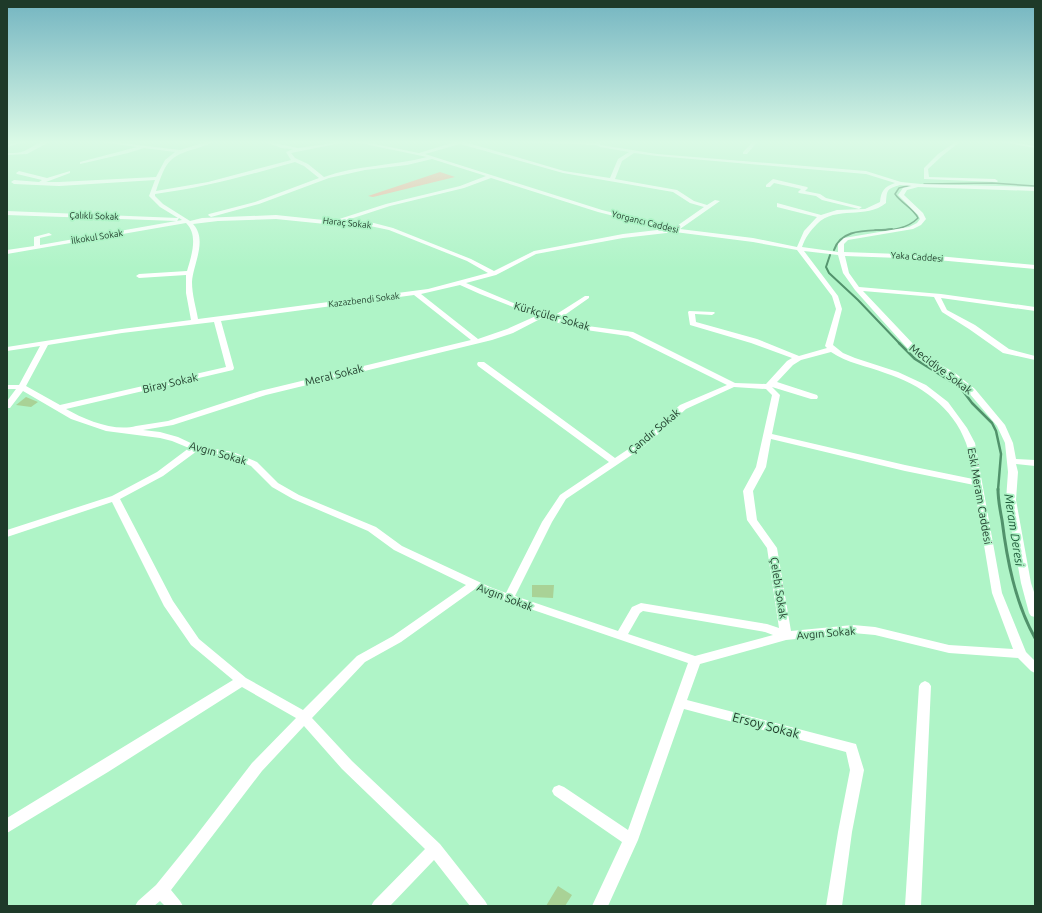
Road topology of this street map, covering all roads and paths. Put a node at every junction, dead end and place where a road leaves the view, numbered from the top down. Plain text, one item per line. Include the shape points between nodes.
1 (33, 184) edge
2 (38, 184) joint
3 (65, 184) edge
4 (156, 184) edge
5 (212, 184) edge
6 (310, 184) edge
7 (471, 184) edge
8 (515, 184) edge
9 (636, 184) edge
10 (772, 184) edge
11 (783, 184) edge
12 (898, 184) edge
13 (904, 184) edge
14 (768, 186) dead end
15 (921, 186) junction
16 (1035, 189) edge
17 (153, 193) junction
18 (717, 201) dead end
19 (779, 204) dead end
20 (708, 207) junction
21 (870, 210) junction
22 (7, 213) edge
23 (820, 216) junction
24 (202, 220) junction
25 (186, 221) junction
26 (334, 222) junction
27 (675, 230) junction
28 (49, 235) dead end
29 (38, 247) junction
30 (799, 249) junction
31 (7, 252) edge
32 (841, 254) junction
33 (1035, 267) edge
34 (190, 273) junction
35 (494, 274) junction
36 (139, 276) dead end
37 (459, 282) junction
38 (857, 289) junction
39 (416, 293) junction
40 (937, 296) junction
41 (587, 297) dead end
42 (1035, 309) edge
43 (712, 313) dead end
44 (542, 316) junction
45 (217, 319) junction
46 (554, 319) junction
47 (195, 321) junction
48 (476, 341) junction
49 (45, 344) junction
50 (7, 349) edge
51 (832, 349) junction
52 (798, 358) junction
53 (1035, 358) edge
54 (481, 364) dead end
55 (733, 385) junction
56 (770, 385) junction
57 (7, 387) edge
58 (22, 387) junction
59 (814, 397) dead end
60 (7, 406) edge
61 (60, 408) junction
62 (125, 431) junction
63 (768, 436) junction
64 (195, 448) junction
65 (1011, 461) junction
66 (615, 462) junction
67 (1035, 463) edge
68 (978, 483) junction
69 (115, 498) junction
70 (7, 534) edge
71 (474, 585) junction
72 (508, 599) junction
73 (1035, 612) edge
74 (621, 636) junction
75 (786, 636) junction
76 (1021, 654) junction
77 (695, 661) junction
78 (1035, 668) edge
79 (242, 681) junction
80 (925, 686) dead end
81 (681, 703) junction
82 (304, 717) junction
83 (559, 791) dead end
84 (7, 826) edge
85 (631, 840) junction
86 (435, 850) junction
87 (161, 890) junction
88 (143, 906) edge
89 (175, 906) edge
90 (379, 906) edge
91 (480, 906) edge
92 (600, 906) edge
93 (834, 906) edge
94 (913, 906) edge

1 - 2 street
2 - 3 street
4 - 17 street
5 - 17 street
6 - 24 street via 257,203 207,216
7 - 26 street
8 - 27 street, Yorgancı Caddesi via 600,211
9 - 20 street via 675,191 692,202
10 - 14 street
11 - 21 street via 806,188 801,192 818,195 824,199
12 - 21 street via 888,187 884,192 883,203
13 - 15 street
15 - 16 street
15 - 32 street via 905,189 901,195 922,214 920,224 904,230 846,239 841,244
17 - 25 street via 155,201
18 - 20 street
19 - 23 street
20 - 27 street
21 - 23 street via 833,212
22 - 25 street, Çalıklı Sokak
23 - 30 street via 802,238
24 - 25 street, Haraç Sokak
24 - 26 street, Haraç Sokak via 276,217
25 - 29 street, İlkokul Sokak
25 - 34 street via 194,228 197,241 196,256
26 - 35 street, Haraç Sokak via 370,224 391,230 469,260
27 - 30 street, Yorgancı Caddesi
27 - 35 street, Kazazbendi Sokak via 623,236 534,253
28 - 29 street via 37,237
29 - 31 street, İlkokul Sokak
30 - 32 street, Yaka Caddesi
30 - 51 street via 834,296 839,309 829,341
32 - 33 street, Yaka Caddesi via 927,257
32 - 38 street, Mecidiye Sokak via 846,273
34 - 36 street
34 - 47 street via 188,284
35 - 37 street, Kazazbendi Sokak
37 - 39 street, Kazazbendi Sokak
37 - 44 street, Kürkçüler Sokak
38 - 40 street
38 - 65 street, Mecidiye Sokak via 913,349 952,375 989,409 1009,442
39 - 45 street, Kazazbendi Sokak
39 - 48 street
40 - 42 street
40 - 53 street via 944,311 1006,351
41 - 46 street
43 - 52 street via 691,312 693,323 754,341
44 - 46 street, Kürkçüler Sokak
44 - 48 street, Meral Sokak via 510,331
45 - 47 street, Kazazbendi Sokak
45 - 61 street, Biray Sokak via 230,368
46 - 55 street, Kürkçüler Sokak via 579,327 630,334
47 - 49 street, Kazazbendi Sokak
48 - 62 street, Meral Sokak via 263,393 170,423
49 - 50 street, Kazazbendi Sokak
49 - 58 street
51 - 52 street
51 - 68 street, Eski Meram Caddesi via 850,360 909,378 938,396 962,424 971,443
52 - 56 street
54 - 66 street
55 - 56 street, Çandır Sokak
55 - 66 street, Çandır Sokak via 683,407 642,444
56 - 59 street, Çandır Sokak
56 - 63 street, Çelebi Sokak via 776,395
57 - 58 street
58 - 60 street
58 - 61 street, Avgın Sokak
61 - 62 street, Avgın Sokak via 74,417 106,428
62 - 64 street, Avgın Sokak via 160,435
63 - 68 street
63 - 75 street, Çelebi Sokak via 761,466 748,491 752,520 772,548
64 - 69 street via 160,474
64 - 71 street, Avgın Sokak via 230,454 254,464 275,485 296,497 372,529 398,548
65 - 67 street
65 - 73 street, Mecidiye Sokak via 1013,472 1010,500 1026,583
66 - 72 street, Çandır Sokak via 563,496
68 - 76 street, Eski Meram Caddesi via 997,593
69 - 70 street
69 - 79 street via 168,603 195,642
71 - 72 street, Avgın Sokak
71 - 82 street via 397,639 361,659
72 - 74 street, Avgın Sokak
74 - 75 street via 636,610 641,607 767,628
74 - 77 street, Avgın Sokak
75 - 76 street, Avgın Sokak via 853,629 875,631 949,649
75 - 77 street, Avgın Sokak
76 - 78 street, Eski Meram Caddesi
77 - 81 street
79 - 82 street
79 - 84 street
80 - 94 street
81 - 85 street
81 - 93 street, Ersoy Sokak via 852,748 857,770
82 - 86 street via 347,765
82 - 87 street via 257,767
83 - 85 street
85 - 92 street
86 - 90 street
86 - 91 street
87 - 88 street
87 - 89 street

